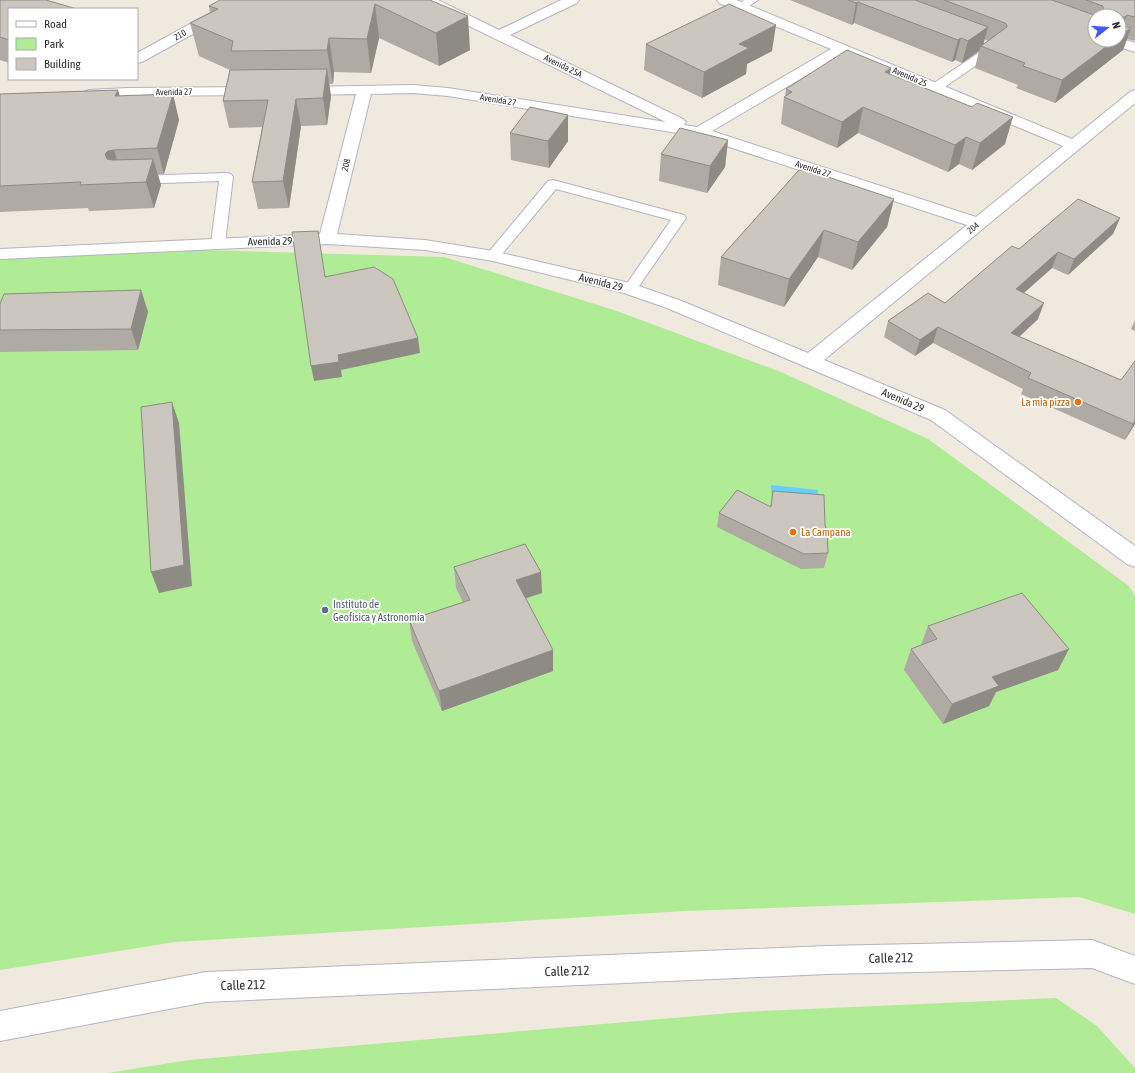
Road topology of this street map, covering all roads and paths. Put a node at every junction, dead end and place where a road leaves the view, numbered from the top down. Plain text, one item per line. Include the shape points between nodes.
1 (244, 0) edge
2 (427, 0) edge
3 (572, 0) edge
4 (724, 0) edge
5 (746, 3) edge
6 (499, 35) junction
7 (980, 42) edge
8 (842, 49) junction
9 (138, 58) edge
10 (99, 80) edge
11 (935, 88) junction
12 (365, 90) junction
13 (270, 91) edge
14 (286, 91) edge
15 (1135, 95) edge
16 (699, 132) junction
17 (1074, 145) junction
18 (122, 181) edge
19 (980, 223) junction
20 (327, 240) junction
21 (218, 243) junction
22 (0, 254) edge
23 (493, 256) junction
24 (630, 289) junction
25 (811, 361) junction
26 (1135, 558) edge
27 (1135, 970) edge
28 (0, 1026) edge

1 - 9 street, 210
2 - 6 street, Avenida 25A
3 - 6 street
4 - 5 street, Avenida 25
5 - 8 street, Avenida 25
6 - 16 street, Avenida 25A
7 - 11 lane via 994,48
8 - 11 street, Avenida 25
8 - 16 street
10 - 13 street, Avenida 27 via 74,94
11 - 17 street, Avenida 25
12 - 14 street, Avenida 27
12 - 16 street, Avenida 27 via 448,92
12 - 20 street, 208
15 - 17 street, 204
16 - 19 street, Avenida 27
17 - 19 street, 204
18 - 21 lane via 226,177
19 - 25 street, 204
20 - 21 street, Avenida 29
20 - 23 street, Avenida 29 via 425,245
21 - 22 street, Avenida 29
23 - 24 street, Avenida 29
23 - 24 lane via 553,184 680,218
24 - 25 street, Avenida 29
25 - 26 street, Avenida 29 via 938,415
27 - 28 street, Calle 212 via 1092,954 1084,954 826,960 206,987

